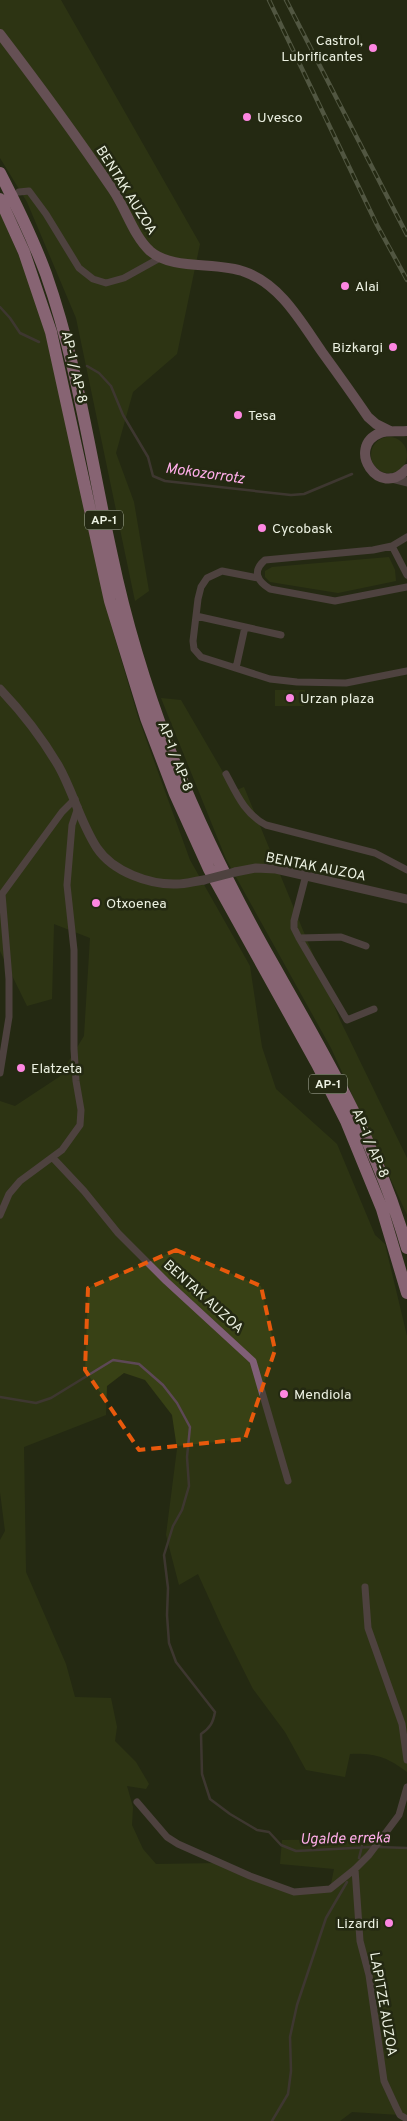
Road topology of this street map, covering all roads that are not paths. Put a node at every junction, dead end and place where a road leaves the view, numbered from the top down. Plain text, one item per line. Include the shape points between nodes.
1 (0, 34) edge
2 (0, 174) edge
3 (19, 192) dead end
4 (0, 199) edge
5 (160, 258) junction
6 (365, 412) junction
7 (392, 432) junction
8 (407, 432) edge
9 (407, 441) edge
10 (369, 442) junction
11 (407, 469) edge
12 (391, 478) junction
13 (407, 482) edge
14 (407, 538) edge
15 (392, 546) junction
16 (407, 575) edge
17 (258, 578) junction
18 (407, 587) edge
19 (196, 616) junction
20 (245, 627) junction
21 (281, 635) dead end
22 (236, 668) junction
23 (407, 671) edge
24 (0, 689) edge
25 (226, 774) dead end
26 (76, 803) junction
27 (407, 870) edge
28 (306, 875) junction
29 (407, 899) edge
30 (299, 938) junction
31 (366, 946) dead end
32 (374, 1008) dead end
33 (0, 1073) edge
34 (53, 1158) junction
35 (0, 1215) edge
36 (407, 1248) edge
37 (407, 1293) edge
38 (288, 1481) dead end
39 (364, 1587) dead end
40 (407, 1760) edge
41 (407, 1787) edge
42 (137, 1802) dead end
43 (355, 1869) junction
44 (407, 2119) edge

1 - 5 main road, BENTAK AUZOA via 114,192 144,244
2 - 36 highway, AP-1 / AP-8 / AP-1 via 36,248 57,311 70,356 122,598 144,676 171,752 220,864 357,1116
3 - 5 street via 29,191 79,268 93,279 106,283 124,278
4 - 37 highway, AP-1 / AP-8 / AP-1 via 31,270 51,332 110,601 146,718 209,869 349,1128 382,1209
5 - 6 main road via 236,269 266,283 294,312
6 - 7 main road via 376,424
6 - 10 main road
7 - 8 main road
7 - 9 main road
7 - 10 main road via 376,435
10 - 12 main road via 365,455 369,468 378,476
11 - 12 main road
12 - 13 street
14 - 15 street
15 - 16 street
15 - 17 street via 265,560 259,565
17 - 18 street via 270,589 335,601
17 - 19 street via 222,571 206,578 201,587
19 - 20 street
19 - 22 street via 193,641 197,653
20 - 21 street
20 - 22 street
22 - 23 street via 276,681 346,683
24 - 26 street, BENTAK AUZOA via 40,736
25 - 27 street, BENTAK AUZOA via 242,805 266,825 375,854
26 - 28 street, BENTAK AUZOA, bridge via 98,849 112,863 151,881 177,884 256,868
26 - 33 street via 62,812 2,894 9,1017
26 - 34 street via 67,885 74,950 76,1081 81,1117 80,1125
28 - 29 street, BENTAK AUZOA
28 - 30 street via 294,921
30 - 31 street via 342,937
30 - 32 street via 347,1020
34 - 35 street via 20,1181 9,1194
34 - 38 street, BENTAK AUZOA via 123,1238 254,1361
39 - 40 street via 368,1628 402,1724
41 - 43 street via 399,1815
42 - 43 street via 167,1837 178,1844 294,1892 330,1889
43 - 44 street, LAPITZE AUZOA via 360,1941 369,1975 384,2080 400,2115

